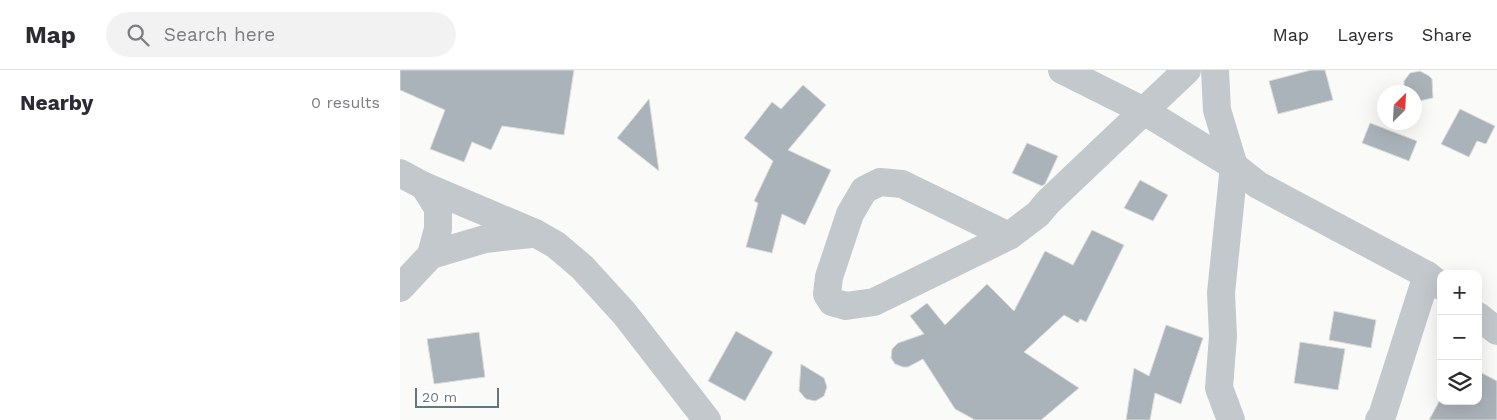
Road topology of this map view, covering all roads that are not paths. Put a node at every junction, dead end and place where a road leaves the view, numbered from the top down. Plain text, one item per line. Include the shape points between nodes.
1 (1062, 70) edge
2 (1186, 70) edge
3 (1215, 70) edge
4 (1144, 110) junction
5 (1234, 166) junction
6 (400, 173) edge
7 (424, 186) junction
8 (534, 233) junction
9 (1009, 236) junction
10 (431, 255) junction
11 (1434, 280) edge
12 (400, 288) edge
13 (1482, 319) edge
14 (1497, 331) edge
15 (708, 420) edge
16 (1231, 420) edge
17 (1379, 420) edge

1 - 4 street
2 - 4 street
3 - 5 street via 1217,110
4 - 5 street
4 - 9 street via 1038,214
5 - 11 street via 1258,185
5 - 16 street via 1221,293 1223,336 1219,388
6 - 7 street
7 - 8 street
7 - 10 street via 438,208 438,229
8 - 10 street via 485,239
8 - 15 street via 556,245 582,267 624,313
9 - 9 street via 902,184 880,182 864,190 850,214 831,267 827,294 832,302 846,306 874,302
10 - 12 street
11 - 17 street
13 - 14 street

